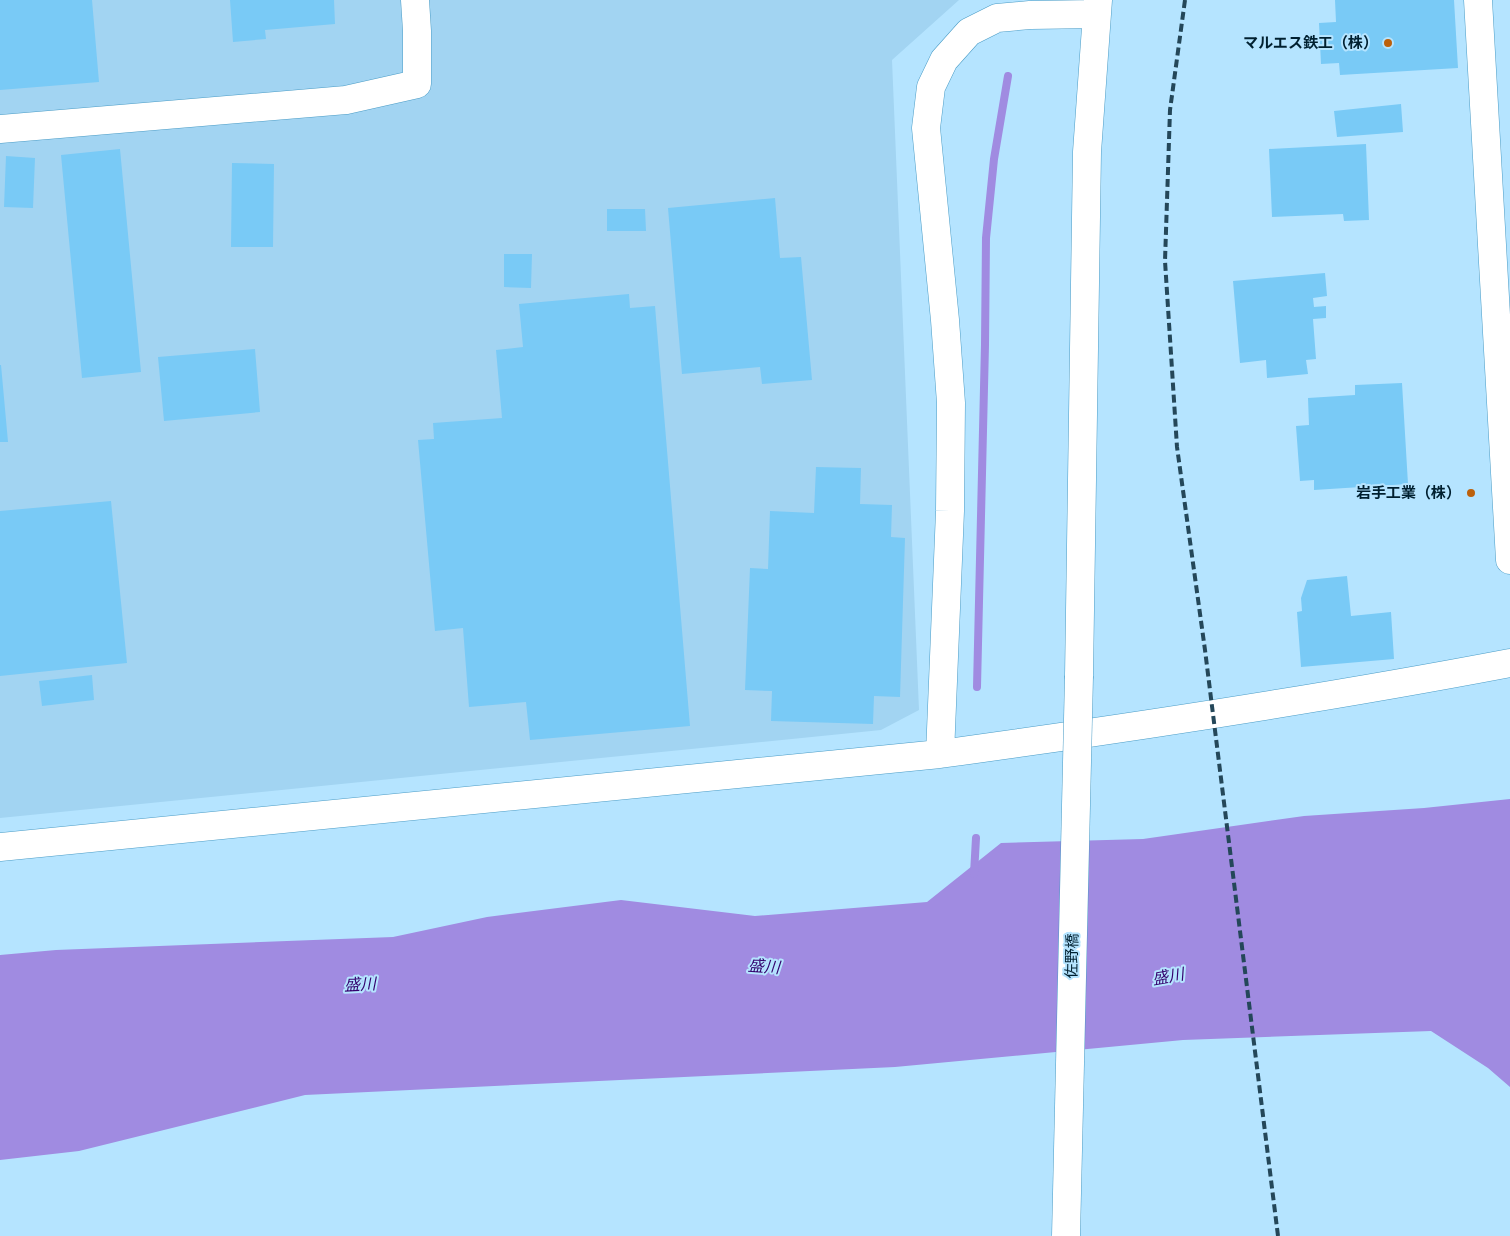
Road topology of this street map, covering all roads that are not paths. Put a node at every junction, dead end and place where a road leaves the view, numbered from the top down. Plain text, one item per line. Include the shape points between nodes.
1 (415, 0) edge
2 (1478, 0) edge
3 (1097, 7) edge
4 (0, 129) edge
5 (1510, 560) edge
6 (1510, 663) edge
7 (940, 754) junction
8 (0, 847) edge
9 (1066, 1236) edge

1 - 4 street via 417,84 346,100
2 - 5 street
3 - 7 street via 997,18 969,32 944,60 931,87 926,128 946,320 951,403
3 - 9 street, 佐野橋, bridge via 1087,152
6 - 7 street via 1412,682
7 - 8 street

